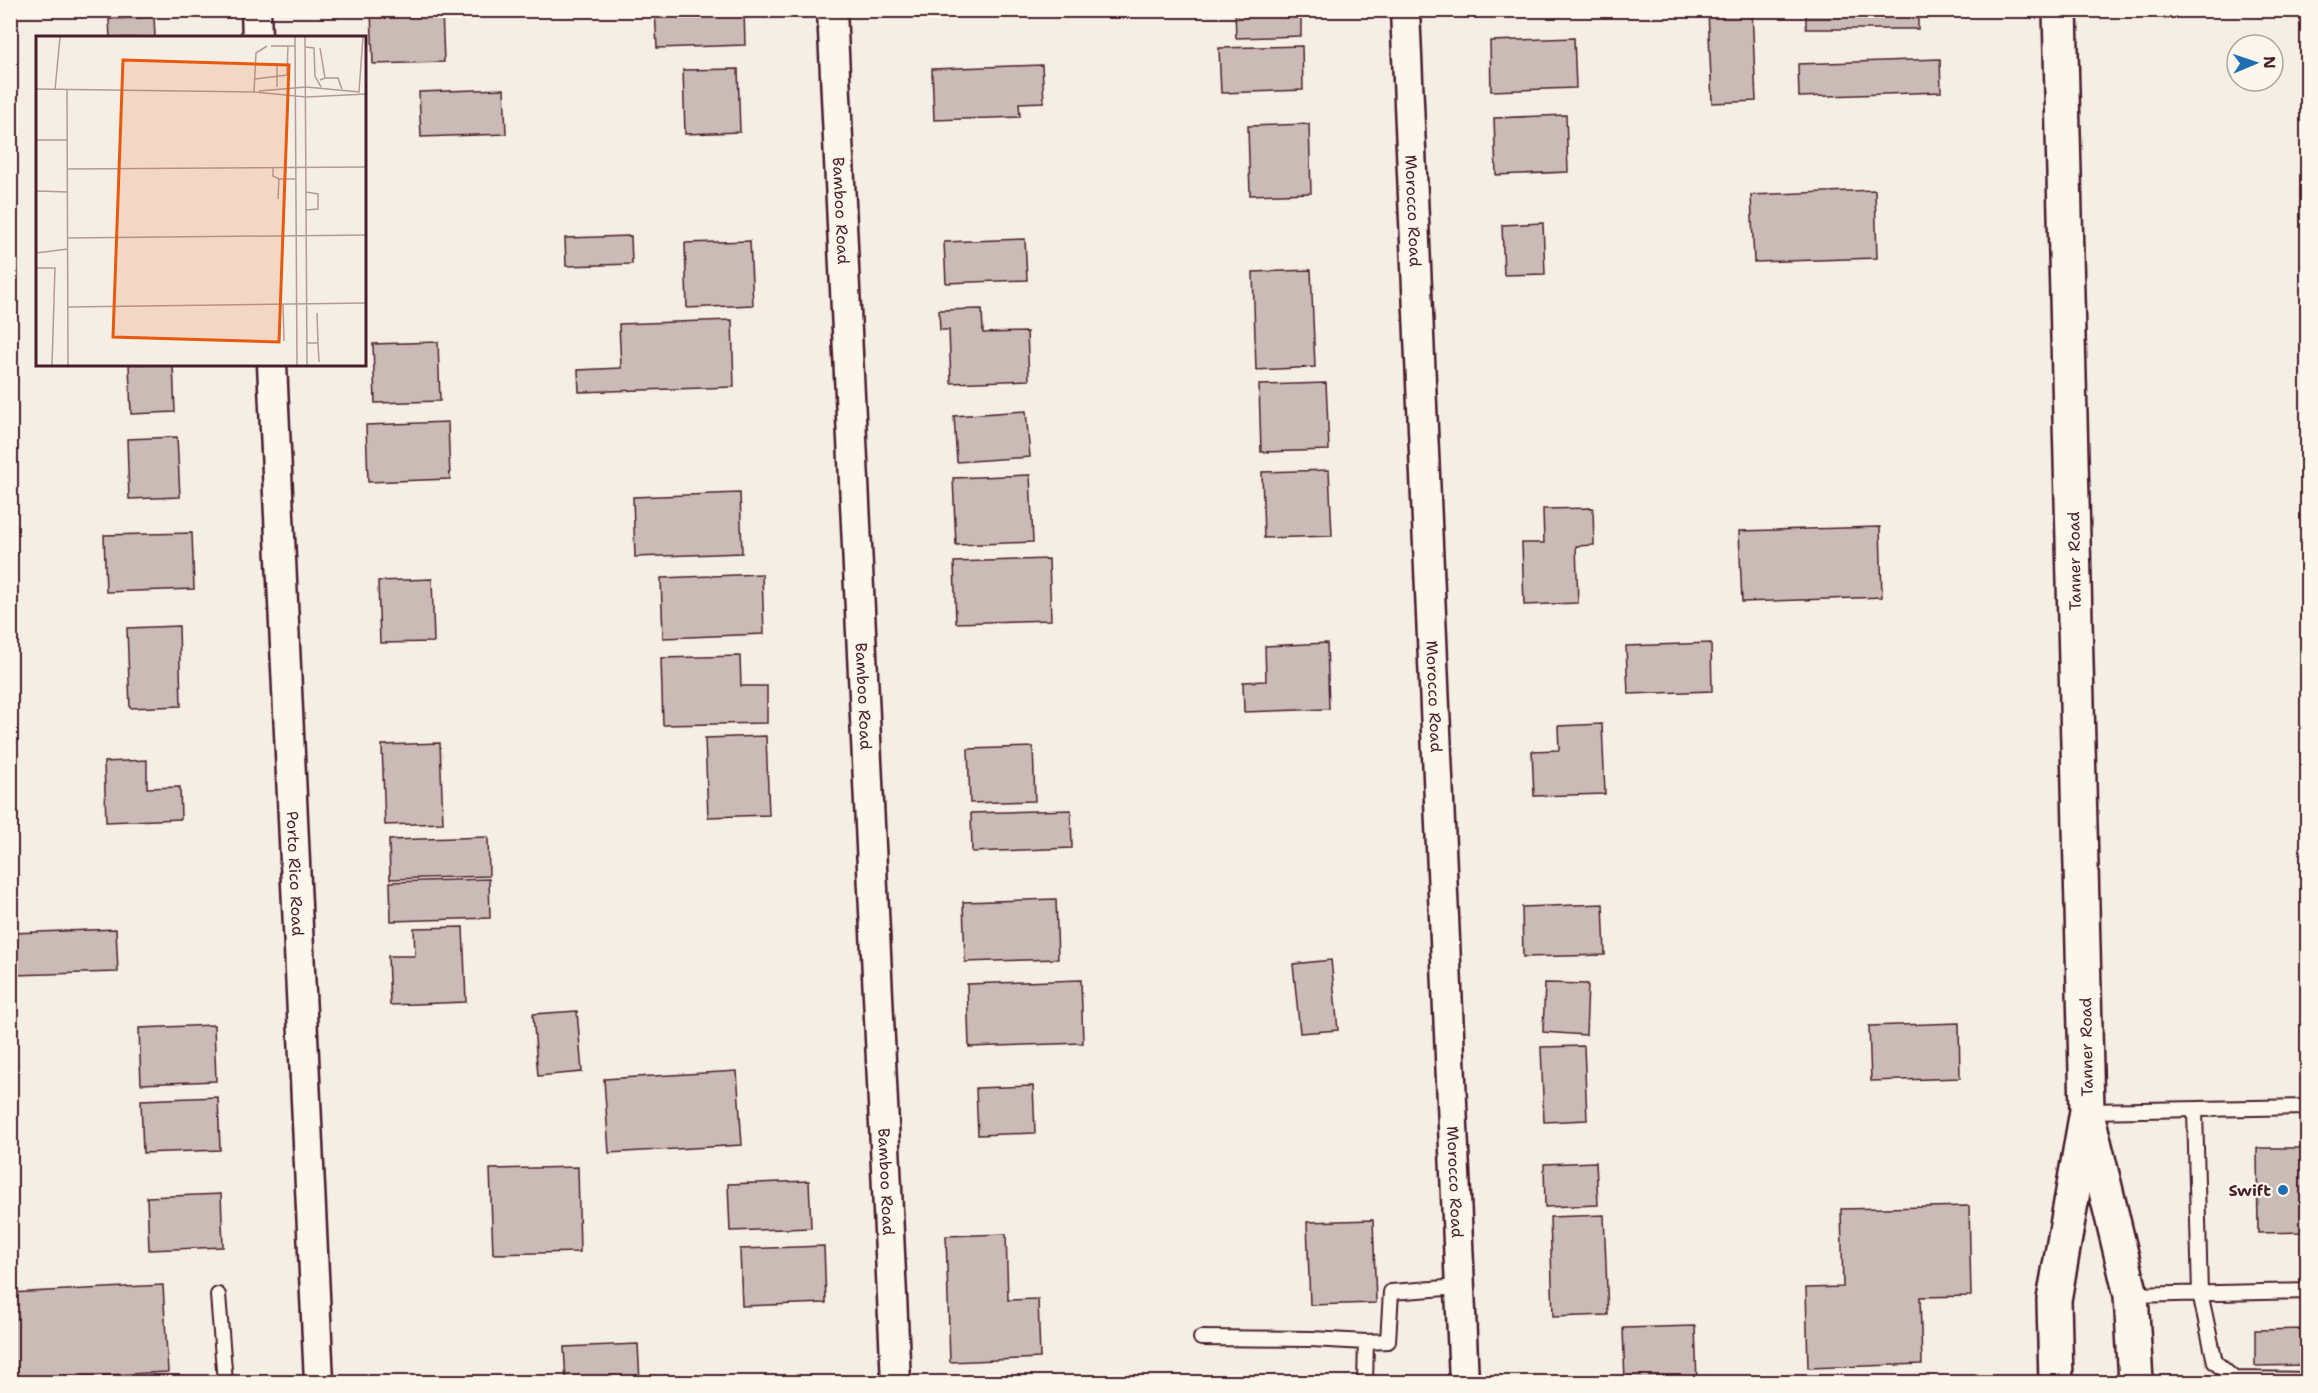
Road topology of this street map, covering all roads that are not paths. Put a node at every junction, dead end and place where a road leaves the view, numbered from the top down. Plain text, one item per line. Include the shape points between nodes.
1 (256, 10) edge
2 (832, 10) edge
3 (1405, 10) edge
4 (2060, 10) edge
5 (257, 36) edge
6 (272, 366) edge
7 (2307, 1107) edge
8 (2195, 1110) junction
9 (2087, 1111) junction
10 (1460, 1287) junction
11 (2307, 1291) edge
12 (2200, 1293) junction
13 (218, 1295) dead end
14 (2131, 1295) junction
15 (1201, 1338) dead end
16 (1366, 1342) junction
17 (2307, 1380) edge
18 (2259, 1382) edge
19 (225, 1383) edge
20 (319, 1383) edge
21 (896, 1383) edge
22 (1365, 1383) edge
23 (1464, 1383) edge
24 (2056, 1383) edge
25 (2136, 1383) edge

1 - 5 street
2 - 21 street, Bamboo Road
3 - 10 street, Morocco Road
4 - 9 main road, Tanner Road
6 - 20 street, Porto Rico Road
7 - 8 lane
8 - 9 lane
8 - 12 lane
9 - 14 main road, Tanner Road
9 - 24 main road, Tanner Road via 2055,1300
10 - 16 lane via 1391,1292 1388,1341
10 - 23 street, Morocco Road
11 - 12 lane
12 - 14 lane
12 - 18 lane via 2215,1362 2234,1379
13 - 19 lane
14 - 25 main road, Tanner Road
15 - 16 lane
16 - 22 lane
17 - 18 lane

